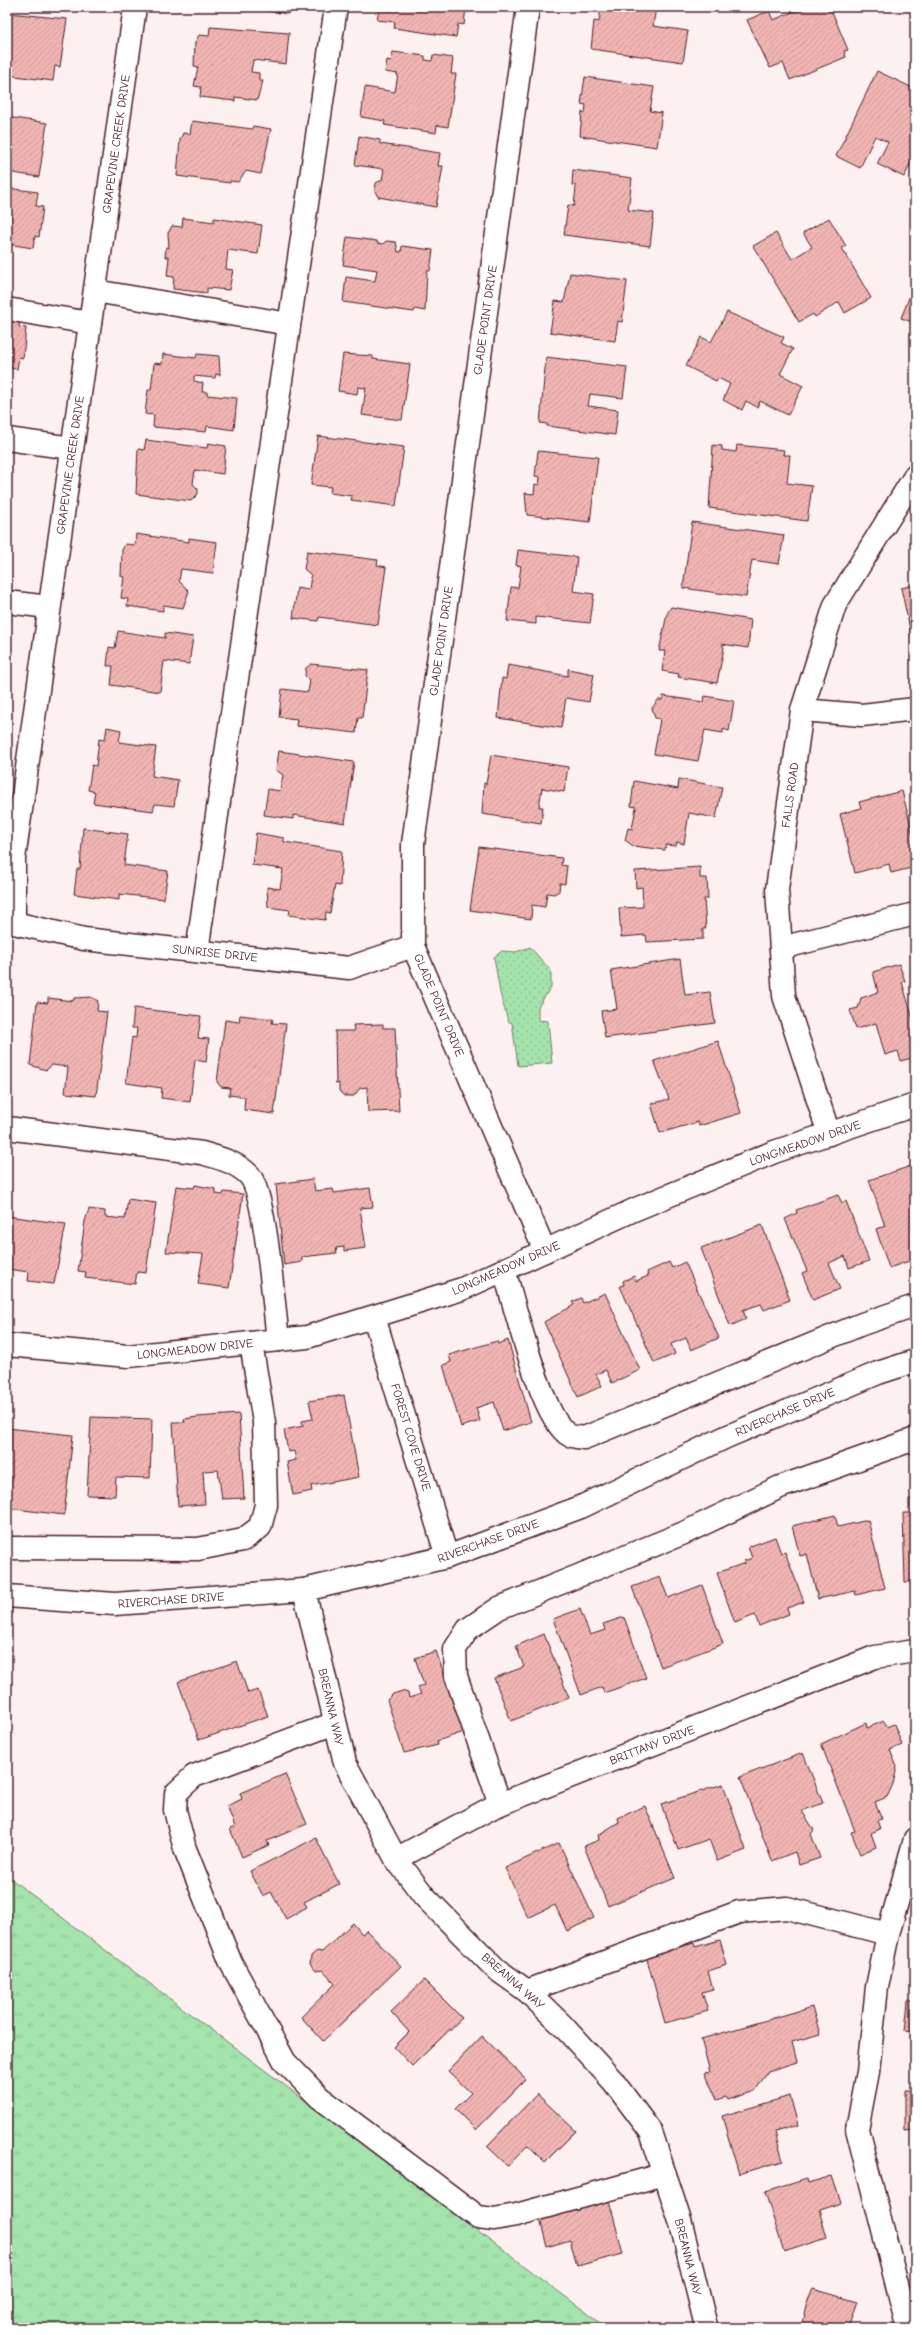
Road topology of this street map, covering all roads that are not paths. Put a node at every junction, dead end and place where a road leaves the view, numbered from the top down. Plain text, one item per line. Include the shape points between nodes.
1 (135, 7) edge
2 (336, 7) edge
3 (528, 7) edge
4 (95, 291) junction
5 (7, 309) edge
6 (90, 323) junction
7 (289, 324) junction
8 (7, 439) edge
9 (72, 448) junction
10 (915, 476) edge
11 (7, 602) edge
12 (49, 607) junction
13 (915, 709) edge
14 (802, 710) junction
15 (915, 914) edge
16 (14, 923) joint
17 (413, 946) junction
18 (781, 948) junction
19 (197, 951) junction
20 (915, 1105) edge
21 (7, 1128) edge
22 (829, 1134) junction
23 (545, 1251) junction
24 (504, 1270) junction
25 (915, 1306) edge
26 (374, 1317) junction
27 (278, 1340) junction
28 (250, 1343) junction
29 (7, 1345) edge
30 (915, 1361) edge
31 (915, 1439) edge
32 (7, 1548) edge
33 (447, 1557) junction
34 (304, 1590) junction
35 (7, 1596) edge
36 (915, 1651) edge
37 (335, 1723) junction
38 (500, 1804) junction
39 (915, 1839) edge
40 (396, 1858) junction
41 (888, 1934) junction
42 (527, 1991) junction
43 (665, 2174) junction
44 (706, 2326) dead end
45 (908, 2328) edge

1 - 4 street, GRAPEVINE CREEK DRIVE
2 - 7 street
3 - 17 street, GLADE POINT DRIVE via 413,844
4 - 6 street, GRAPEVINE CREEK DRIVE
4 - 7 street
5 - 6 street
6 - 9 street, GRAPEVINE CREEK DRIVE
7 - 19 street
8 - 9 street
9 - 12 street, GRAPEVINE CREEK DRIVE
10 - 14 street, FALLS ROAD via 834,605
11 - 12 street
12 - 16 street, GRAPEVINE CREEK DRIVE via 14,859
13 - 14 street via 862,715
14 - 18 street, FALLS ROAD via 777,889
15 - 18 street
16 - 19 street, SUNRISE DRIVE via 84,939
17 - 19 street, SUNRISE DRIVE via 349,968
17 - 23 street, GLADE POINT DRIVE
18 - 22 street, FALLS ROAD via 784,996
20 - 22 street, LONGMEADOW DRIVE
21 - 27 street via 202,1153 232,1162 250,1175 260,1200
22 - 23 street, LONGMEADOW DRIVE via 774,1152 636,1209
23 - 24 street, LONGMEADOW DRIVE
24 - 25 street via 544,1398 554,1419 568,1435 584,1438 862,1324
24 - 26 street, LONGMEADOW DRIVE via 462,1289
26 - 27 street, LONGMEADOW DRIVE via 307,1337
26 - 33 street, FOREST COVE DRIVE
27 - 28 street, LONGMEADOW DRIVE
28 - 29 street, LONGMEADOW DRIVE via 128,1356
28 - 32 street via 264,1422 266,1505 260,1527 243,1540 198,1549
30 - 33 street, RIVERCHASE DRIVE via 878,1373 726,1436 581,1507
31 - 38 street via 780,1487 684,1533 499,1608 468,1629 455,1649 456,1676
33 - 34 street, RIVERCHASE DRIVE
34 - 35 street, RIVERCHASE DRIVE via 115,1604
34 - 37 street, BREANNA WAY
36 - 38 street, BRITTANY DRIVE via 875,1657
37 - 40 street, BREANNA WAY via 345,1763
37 - 43 street via 194,1776 176,1793 175,1810 185,1849 222,1941 256,2012 285,2062 319,2097 478,2217 494,2219 516,2215
38 - 40 street, BRITTANY DRIVE
39 - 41 street
40 - 42 street, BREANNA WAY via 424,1896 496,1969
41 - 42 street via 787,1908 739,1912
41 - 45 street via 877,1987 868,2072 857,2129
42 - 43 street, BREANNA WAY via 613,2081 651,2132
43 - 44 street, BREANNA WAY via 681,2224

